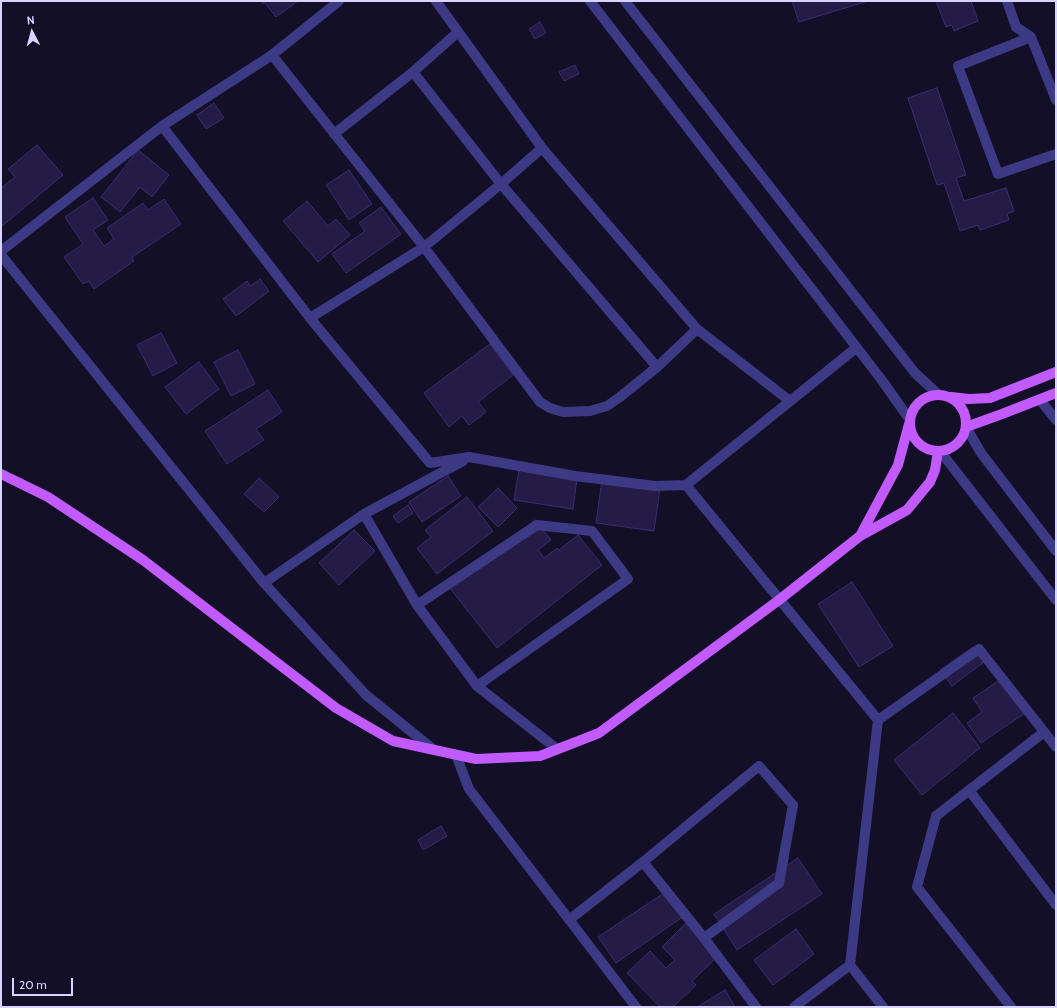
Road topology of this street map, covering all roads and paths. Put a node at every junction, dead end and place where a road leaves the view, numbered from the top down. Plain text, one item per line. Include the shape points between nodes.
1 (339, 1) edge
2 (436, 1) edge
3 (590, 1) edge
4 (625, 1) edge
5 (1007, 1) edge
6 (458, 32) junction
7 (1031, 37) junction
8 (272, 55) junction
9 (413, 72) junction
10 (1056, 100) edge
11 (162, 126) junction
12 (334, 134) junction
13 (542, 148) junction
14 (1056, 154) edge
15 (501, 184) junction
16 (424, 247) junction
17 (1, 250) edge
18 (1, 255) edge
19 (310, 318) junction
20 (698, 329) junction
21 (856, 348) junction
22 (657, 367) junction
23 (1056, 372) edge
24 (1056, 393) edge
25 (944, 396) junction
26 (1040, 400) junction
27 (790, 401) junction
28 (910, 420) junction
29 (1056, 420) edge
30 (966, 427) junction
31 (939, 451) junction
32 (469, 458) junction
33 (1, 474) edge
34 (686, 485) junction
35 (364, 514) junction
36 (860, 536) junction
37 (1056, 551) edge
38 (264, 583) junction
39 (779, 600) junction
40 (1056, 600) edge
41 (417, 605) junction
42 (477, 686) junction
43 (878, 720) junction
44 (1044, 732) junction
45 (1056, 747) edge
46 (557, 749) junction
47 (434, 750) junction
48 (456, 755) junction
49 (969, 790) junction
50 (643, 862) junction
51 (1056, 905) edge
52 (569, 920) junction
53 (704, 938) junction
54 (850, 965) junction
55 (636, 1007) edge
56 (756, 1007) edge
57 (794, 1007) edge
58 (883, 1007) edge
59 (1011, 1007) edge

1 - 8 street
2 - 6 street
3 - 21 street
4 - 25 street via 915,373
5 - 7 street via 1016,27
6 - 9 street
6 - 13 street
7 - 10 street
7 - 14 street via 958,66 998,174
8 - 11 street
8 - 12 street
9 - 12 street
9 - 15 street
11 - 17 street
11 - 19 street
12 - 16 street
13 - 15 street
13 - 20 street
15 - 16 street
15 - 22 street
16 - 19 street
16 - 22 street via 540,402 550,408 576,412 607,406
18 - 38 street
19 - 32 street via 430,463
20 - 22 street
20 - 27 street
21 - 27 street
21 - 28 street
23 - 25 main road via 990,398
24 - 26 main road
25 - 28 main road via 930,396 919,402
25 - 30 main road via 957,402 963,410
26 - 29 street
26 - 30 main road
27 - 34 street
28 - 31 main road via 915,439 930,450
28 - 36 main road via 898,465
30 - 31 main road via 958,444
30 - 37 street via 981,453
31 - 36 main road via 930,482 907,510
31 - 40 street
32 - 34 street via 575,476 655,486
32 - 35 street
33 - 47 main road via 48,497 143,560 336,708 393,741
34 - 39 street
35 - 38 street
35 - 41 street
36 - 39 main road
38 - 47 street via 366,695
39 - 43 street
39 - 46 main road via 599,733
41 - 42 street
41 - 42 street via 537,525 592,531 628,579
42 - 46 street
43 - 44 street via 978,649
43 - 54 street
44 - 45 street
44 - 49 street
46 - 48 main road via 540,756 476,759
47 - 48 main road
48 - 52 street via 469,789
49 - 51 street
49 - 59 street via 936,816 917,888
50 - 52 street
50 - 53 street
50 - 53 street via 759,766 793,805 779,883
52 - 55 street
53 - 56 street
54 - 57 street
54 - 58 street

